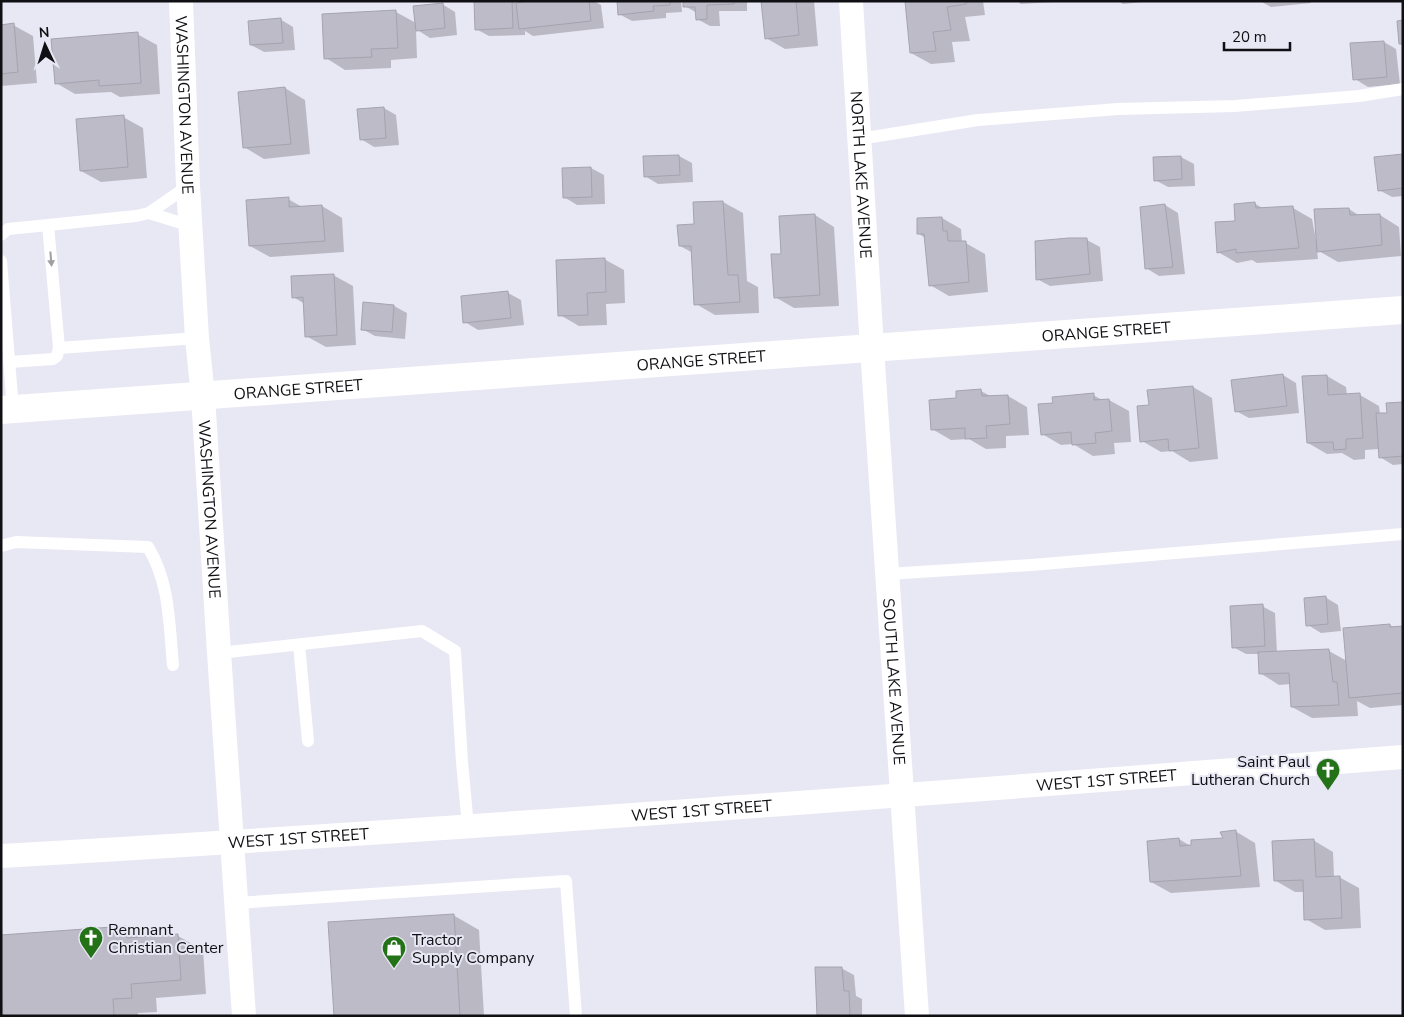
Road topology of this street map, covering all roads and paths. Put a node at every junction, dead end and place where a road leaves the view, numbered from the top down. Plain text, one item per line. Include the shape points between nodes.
1 (181, 1) edge
2 (851, 1) edge
3 (1403, 89) edge
4 (859, 139) junction
5 (188, 186) junction
6 (148, 213) junction
7 (48, 225) junction
8 (191, 226) junction
9 (1, 235) edge
10 (1, 260) edge
11 (1403, 310) edge
12 (197, 338) junction
13 (59, 348) junction
14 (872, 348) junction
15 (10, 362) junction
16 (203, 396) junction
17 (7, 410) edge
18 (1403, 534) edge
19 (1, 546) edge
20 (887, 574) junction
21 (299, 645) junction
22 (219, 653) junction
23 (173, 665) dead end
24 (308, 741) dead end
25 (1403, 758) edge
26 (902, 795) junction
27 (468, 826) junction
28 (232, 842) junction
29 (1, 856) edge
30 (236, 903) junction
31 (244, 1016) edge
32 (576, 1016) edge
33 (917, 1016) edge

1 - 5 street, WASHINGTON AVENUE
2 - 4 street, NORTH LAKE AVENUE
3 - 4 lane via 1359,96 1235,106 1118,109 978,120
4 - 14 street, NORTH LAKE AVENUE
5 - 6 lane
5 - 8 street, WASHINGTON AVENUE
6 - 7 lane
6 - 8 lane
7 - 9 lane via 8,229
7 -> 13 lane
8 - 12 street, WASHINGTON AVENUE
10 - 15 lane
11 - 14 street, ORANGE STREET
12 - 13 lane
12 - 16 street, WASHINGTON AVENUE
13 - 15 lane via 53,358
14 - 16 street, ORANGE STREET
14 - 20 street, SOUTH LAKE AVENUE
15 - 17 lane
16 - 17 street, ORANGE STREET
16 - 22 street, WASHINGTON AVENUE
18 - 20 lane
19 - 23 lane via 16,542 148,547 165,586
20 - 26 street, SOUTH LAKE AVENUE
21 - 22 lane
21 - 24 lane
21 - 27 lane via 422,631 455,651
22 - 28 street, WASHINGTON AVENUE
25 - 26 street, WEST 1ST STREET
26 - 27 street, WEST 1ST STREET
26 - 33 street, SOUTH LAKE AVENUE
27 - 28 street, WEST 1ST STREET
28 - 29 street, WEST 1ST STREET
28 - 30 street, WASHINGTON AVENUE
30 - 31 street, WASHINGTON AVENUE
30 - 32 lane via 566,881

